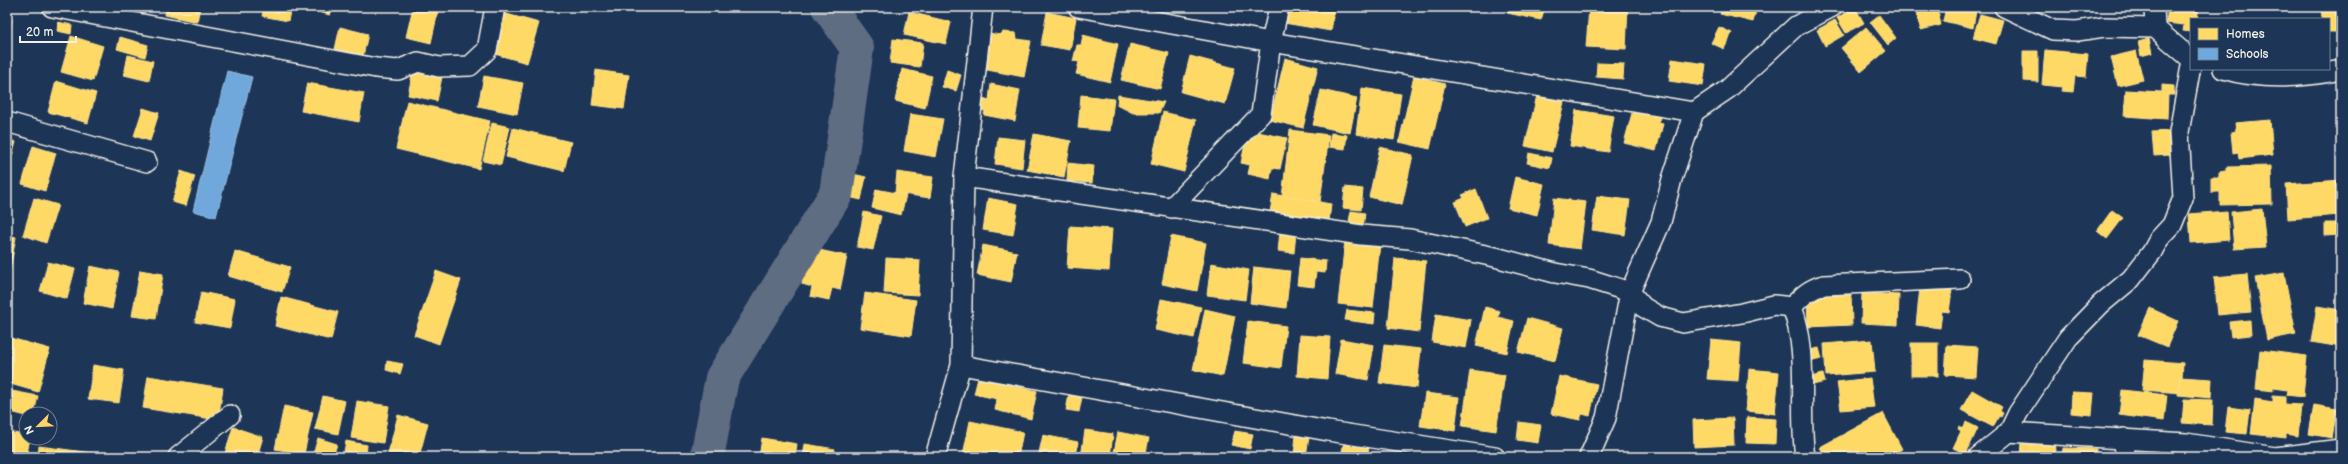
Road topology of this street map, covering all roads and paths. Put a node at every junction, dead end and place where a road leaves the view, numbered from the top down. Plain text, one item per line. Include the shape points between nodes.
1 (52, 7) edge
2 (495, 7) edge
3 (982, 7) edge
4 (1078, 7) edge
5 (1279, 7) edge
6 (1832, 7) edge
7 (2006, 7) edge
8 (2154, 7) edge
9 (2155, 28) junction
10 (1271, 42) junction
11 (2190, 58) edge
12 (2190, 70) edge
13 (2228, 70) edge
14 (2341, 70) edge
15 (1694, 112) junction
16 (7, 122) edge
17 (147, 162) dead end
18 (964, 177) junction
19 (1171, 208) junction
20 (1960, 279) dead end
21 (1630, 292) junction
22 (1792, 307) junction
23 (961, 365) junction
24 (230, 415) dead end
25 (2009, 432) junction
26 (2124, 438) junction
27 (2341, 449) edge
28 (178, 457) edge
29 (935, 457) edge
30 (1495, 457) edge
31 (1589, 457) edge
32 (1805, 457) edge
33 (1978, 457) edge
34 (2125, 457) edge

1 - 2 street via 368,67 398,70 418,62 439,67 470,66 487,50
3 - 18 street
4 - 10 street
5 - 10 street
6 - 15 street via 1796,26 1728,89
7 - 9 street via 2053,30
8 - 9 street
9 - 11 street
10 - 15 street
10 - 19 street via 1261,114
12 - 25 street via 2179,132 2184,198 2172,225 2158,239 2152,252 2131,279 2101,304 2068,338 2018,413
13 - 14 street via 2272,78
15 - 21 street via 1661,222
16 - 17 street
18 - 19 street
18 - 23 street
19 - 21 street via 1361,235 1410,239 1589,279
20 - 22 street via 1824,285 1802,295
21 - 22 street via 1660,318 1683,323 1774,305
21 - 31 street via 1606,418
22 - 32 street via 1803,356 1802,434
23 - 29 street
23 - 30 street via 1328,431
24 - 28 street
25 - 26 street
25 - 33 street
26 - 27 street via 2186,443 2275,457
26 - 34 street

